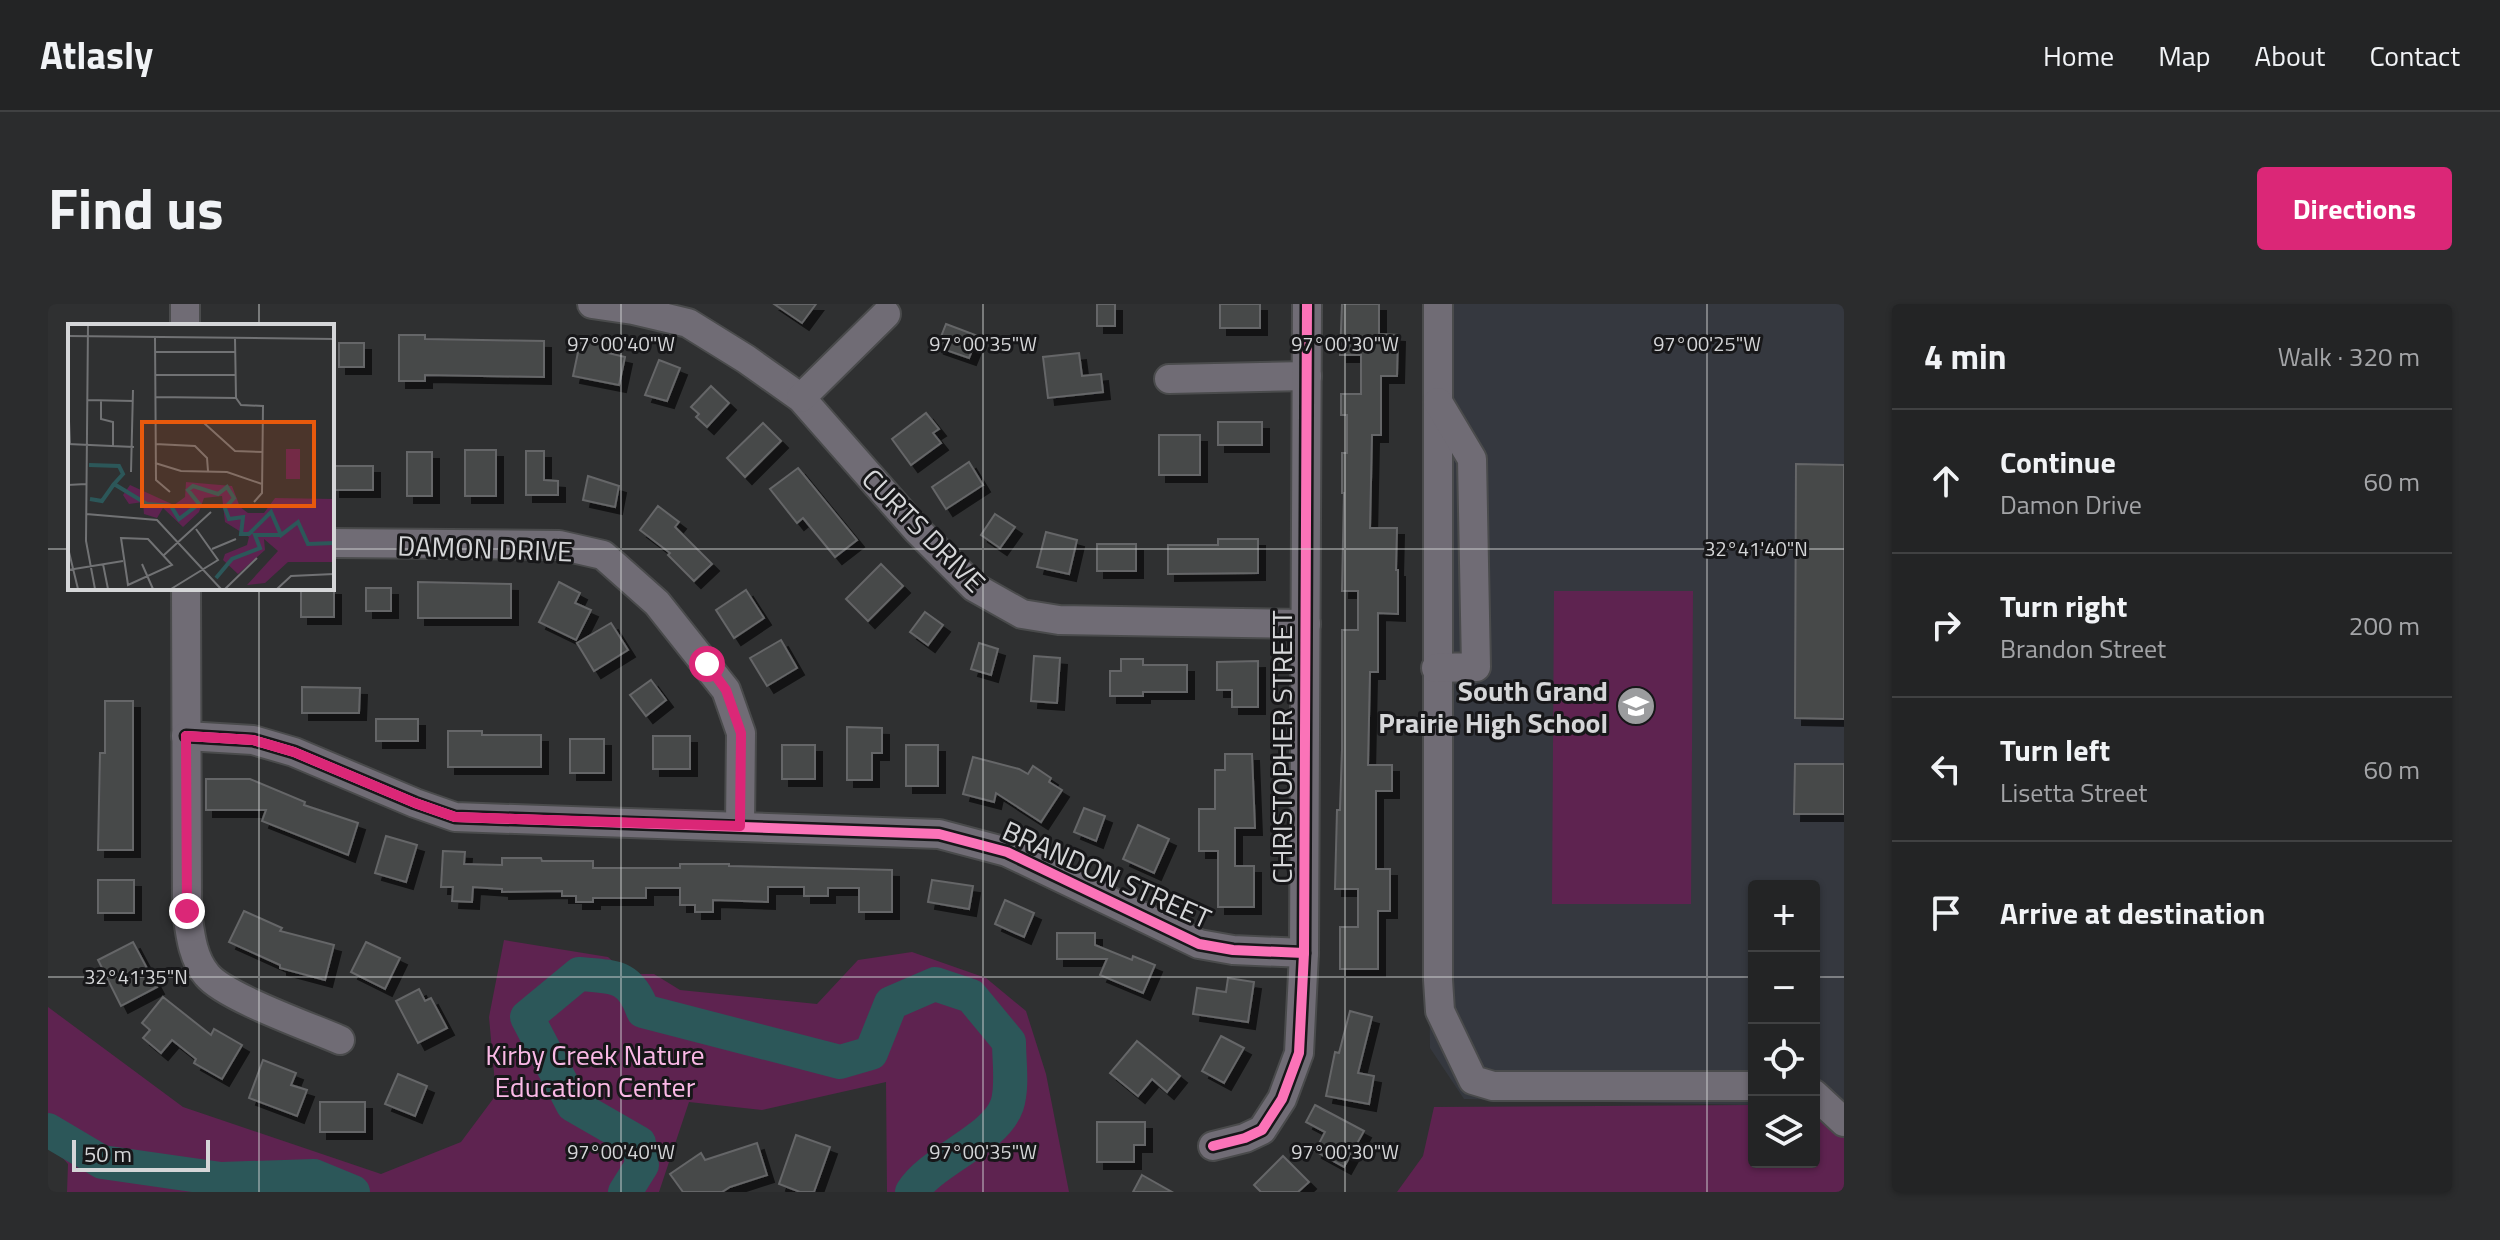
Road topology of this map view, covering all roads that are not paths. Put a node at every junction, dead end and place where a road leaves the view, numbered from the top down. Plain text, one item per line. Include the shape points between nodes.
1 (592, 304) edge
2 (1307, 304) edge
3 (1438, 304) edge
4 (886, 314) dead end
5 (1307, 376) junction
6 (1169, 379) dead end
7 (801, 398) junction
8 (1438, 402) junction
9 (334, 543) edge
10 (186, 590) edge
11 (1306, 624) junction
12 (1436, 668) junction
13 (186, 736) junction
14 (740, 826) junction
15 (1304, 953) junction
16 (340, 1040) dead end
17 (1748, 1086) edge
18 (1816, 1096) edge
19 (1844, 1122) edge
20 (1213, 1146) dead end

1 - 7 street, CURTS DRIVE via 688,323
2 - 5 street, CHRISTOPHER STREET
3 - 8 street
4 - 7 street
5 - 6 street
5 - 11 street, CHRISTOPHER STREET
7 - 11 street, CURTS DRIVE via 974,587 1022,614 1059,620
8 - 12 street
8 - 12 street via 1472,459 1476,667
9 - 14 street, DAMON DRIVE via 559,545 603,555 657,603 726,690 741,733
10 - 13 street
11 - 15 street, CHRISTOPHER STREET
12 - 17 street via 1440,1011 1473,1080 1493,1086
13 - 14 street, BRANDON STREET via 253,740 294,752 455,817
13 - 16 street via 187,911 193,950 207,976 236,995
14 - 15 street, BRANDON STREET via 939,834 1007,852 1199,944
15 - 20 street, CHRISTOPHER STREET via 1299,1053 1282,1099 1262,1130
18 - 19 street

